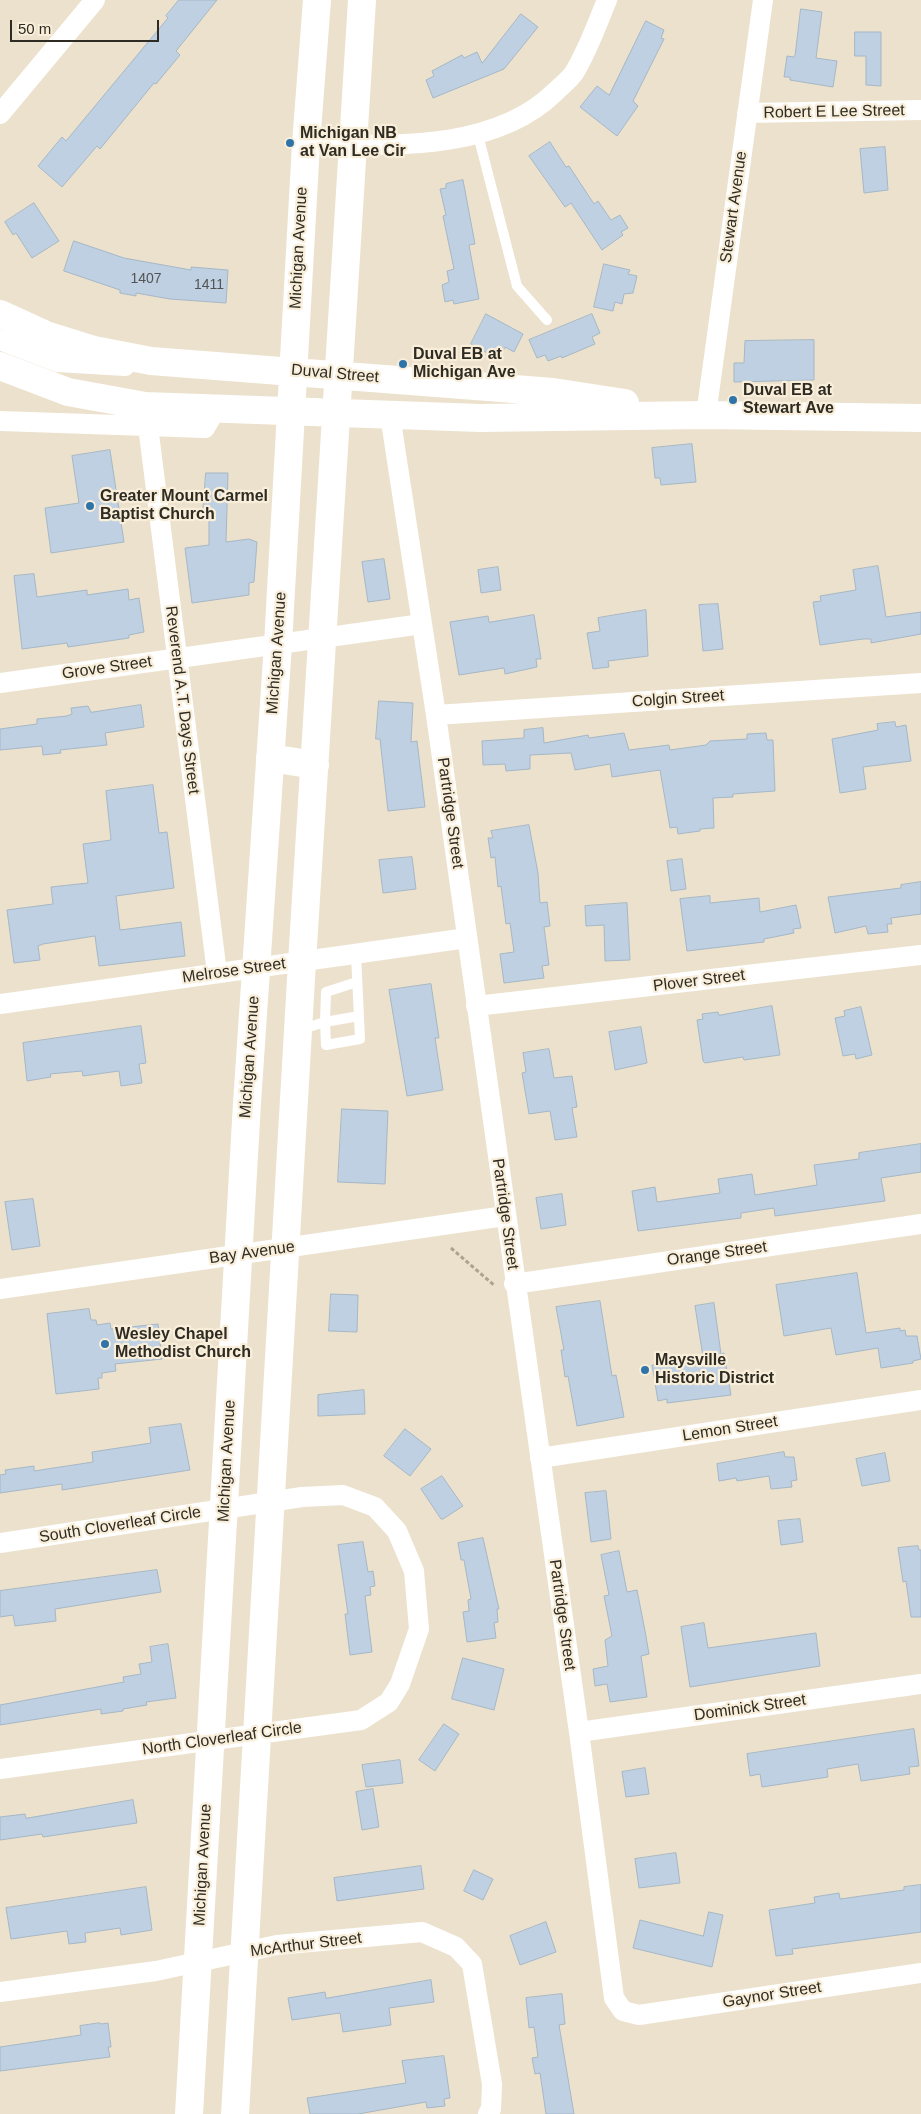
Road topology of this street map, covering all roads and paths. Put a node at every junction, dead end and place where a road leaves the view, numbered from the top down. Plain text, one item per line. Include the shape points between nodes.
1 (95, 0) edge
2 (317, 0) edge
3 (362, 0) edge
4 (607, 0) edge
5 (763, 0) edge
6 (921, 110) edge
7 (747, 113) junction
8 (0, 114) edge
9 (478, 135) junction
10 (306, 144) junction
11 (352, 145) junction
12 (0, 314) edge
13 (547, 320) dead end
14 (0, 340) edge
15 (151, 361) junction
16 (0, 366) edge
17 (292, 370) junction
18 (338, 374) junction
19 (216, 409) junction
20 (290, 412) junction
21 (336, 413) junction
22 (390, 415) junction
23 (706, 415) junction
24 (921, 418) edge
25 (0, 421) edge
26 (148, 426) junction
27 (422, 624) junction
28 (323, 638) junction
29 (278, 644) junction
30 (177, 658) junction
31 (0, 683) edge
32 (921, 683) edge
33 (436, 715) junction
34 (270, 758) junction
35 (315, 765) junction
36 (467, 938) junction
37 (356, 954) junction
38 (921, 955) edge
39 (302, 962) junction
40 (256, 968) junction
41 (217, 973) junction
42 (357, 982) junction
43 (0, 1004) edge
44 (476, 1006) junction
45 (359, 1016) junction
46 (325, 1022) junction
47 (298, 1030) junction
48 (505, 1216) junction
49 (921, 1224) edge
50 (451, 1248) dead end
51 (285, 1249) junction
52 (239, 1256) junction
53 (507, 1287) junction
54 (0, 1289) edge
55 (921, 1400) edge
56 (540, 1458) junction
57 (271, 1502) junction
58 (224, 1509) junction
59 (0, 1543) edge
60 (410, 1656) joint
61 (921, 1684) edge
62 (579, 1732) junction
63 (257, 1734) junction
64 (209, 1740) junction
65 (0, 1769) edge
66 (244, 1952) junction
67 (198, 1962) junction
68 (921, 1973) edge
69 (0, 1992) edge
70 (623, 2011) joint
71 (189, 2114) edge
72 (235, 2114) edge
73 (488, 2114) edge

1 - 8 street
2 - 10 main road, Michigan Avenue
3 - 11 main road
4 - 9 street via 573,74 545,102
5 - 7 street, Stewart Avenue
6 - 7 street, Robert E Lee Street
7 - 23 street, Stewart Avenue
9 - 11 street via 388,145
9 - 13 lane via 518,286
10 - 11 street
10 - 17 main road, Michigan Avenue
11 - 18 main road
12 - 15 main road, Duval Street via 46,335 94,350
14 - 15 street via 57,362 121,366
15 - 17 main road, Duval Street
16 - 19 main road, Duval Street via 68,392 145,406
17 - 18 main road, Duval Street
17 - 20 main road, Michigan Avenue
18 - 21 main road
18 - 23 main road, Duval Street via 553,392
19 - 20 main road, Duval Street
19 - 26 street via 205,428
20 - 21 main road, Duval Street
20 - 29 main road, Michigan Avenue
21 - 22 main road, Duval Street
21 - 28 main road
22 - 23 main road, Duval Street via 480,418
22 - 27 street, Partridge Street
23 - 24 main road, Duval Street
25 - 26 street
26 - 30 street, Reverend A.T. Days Street
27 - 28 street, Grove Street
27 - 33 street, Partridge Street
28 - 29 street, Grove Street
28 - 35 main road
29 - 30 street, Grove Street
29 - 34 main road, Michigan Avenue
30 - 31 street, Grove Street
30 - 41 street, Reverend A.T. Days Street
32 - 33 street, Colgin Street
33 - 36 street, Partridge Street
34 - 35 main road
34 - 40 main road, Michigan Avenue
35 - 39 main road
36 - 37 street, Melrose Street
36 - 44 street, Partridge Street
37 - 39 street, Melrose Street
37 - 42 lane
38 - 44 street, Plover Street
39 - 40 street, Melrose Street
39 - 47 main road
40 - 41 street, Melrose Street
40 - 52 main road, Michigan Avenue
41 - 43 street, Melrose Street
42 - 45 lane
42 - 46 lane via 326,992
44 - 48 street, Partridge Street
45 - 46 lane
45 - 46 lane via 360,1039 326,1044
46 - 47 lane
47 - 51 main road
48 - 51 street, Bay Avenue
48 - 53 street, Partridge Street
49 - 53 street, Orange Street
50 - 53 path
51 - 52 street, Bay Avenue
51 - 57 main road
52 - 54 street, Bay Avenue
52 - 58 main road, Michigan Avenue
53 - 56 street, Partridge Street
55 - 56 street, Lemon Street
56 - 62 street, Partridge Street
57 - 58 street, South Cloverleaf Circle
57 - 60 street, South Cloverleaf Circle via 343,1495 375,1507 397,1531 414,1571 418,1601 419,1629
57 - 63 main road
58 - 59 street, South Cloverleaf Circle
58 - 64 main road, Michigan Avenue
60 - 63 street, North Cloverleaf Circle via 400,1684 389,1702 361,1720
61 - 62 street, Dominick Street
62 - 70 street, Partridge Street via 614,1998
63 - 64 street, North Cloverleaf Circle
63 - 66 main road
64 - 65 street, North Cloverleaf Circle
64 - 67 main road, Michigan Avenue
66 - 67 street, McArthur Street
66 - 72 main road
66 - 73 street, McArthur Street via 277,1945 422,1932 456,1947 472,1964 492,2084
67 - 69 street, McArthur Street via 156,1971
67 - 71 main road, Michigan Avenue
68 - 70 street, Gaynor Street via 639,2015

